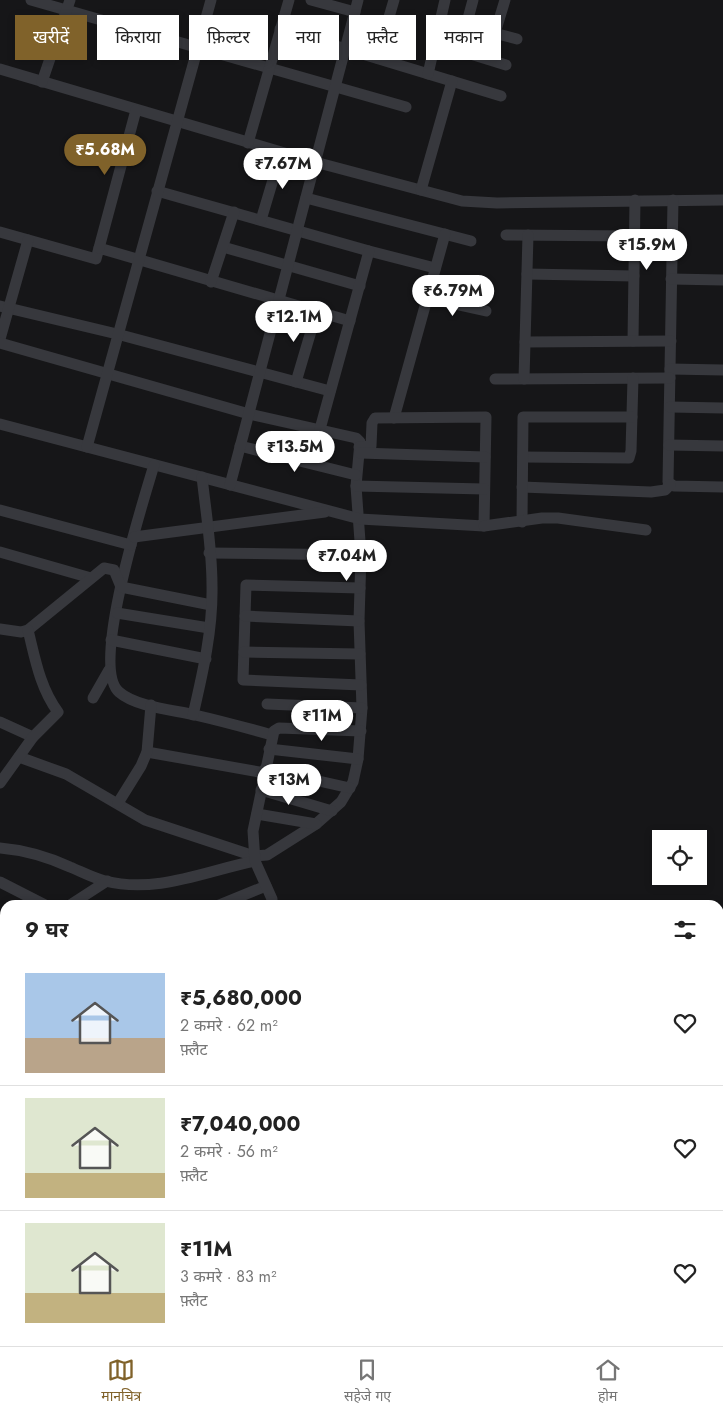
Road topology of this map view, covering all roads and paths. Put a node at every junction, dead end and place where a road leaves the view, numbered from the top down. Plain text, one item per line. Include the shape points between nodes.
1 (31, 0) edge
2 (211, 0) edge
3 (289, 0) edge
4 (311, 0) edge
5 (358, 0) edge
6 (394, 0) edge
7 (445, 0) edge
8 (473, 0) edge
9 (505, 0) edge
10 (69, 5) edge
11 (355, 12) junction
12 (207, 15) edge
13 (284, 15) edge
14 (390, 15) edge
15 (441, 15) edge
16 (469, 15) edge
17 (500, 15) edge
18 (501, 35) edge
19 (278, 36) edge
20 (517, 39) dead end
21 (189, 45) edge
22 (339, 46) edge
23 (345, 48) junction
24 (349, 49) edge
25 (195, 60) edge
26 (241, 60) edge
27 (383, 60) edge
28 (431, 60) edge
29 (490, 60) edge
30 (506, 65) dead end
31 (269, 68) junction
32 (0, 69) edge
33 (428, 74) junction
34 (452, 81) junction
35 (42, 82) junction
36 (335, 86) junction
37 (502, 96) dead end
38 (406, 107) dead end
39 (136, 110) junction
40 (178, 123) junction
41 (248, 143) junction
42 (281, 153) junction
43 (315, 162) junction
44 (421, 190) junction
45 (157, 191) junction
46 (306, 198) junction
47 (636, 200) junction
48 (673, 200) junction
49 (723, 200) edge
50 (234, 212) junction
51 (261, 220) junction
52 (298, 231) junction
53 (0, 232) edge
54 (445, 234) junction
55 (506, 235) dead end
56 (528, 235) junction
57 (635, 236) junction
58 (28, 240) junction
59 (470, 241) dead end
60 (223, 247) junction
61 (100, 248) junction
62 (369, 251) junction
63 (138, 258) junction
64 (289, 266) junction
65 (436, 268) junction
66 (527, 274) junction
67 (634, 276) junction
68 (671, 278) junction
69 (723, 280) edge
70 (211, 282) junction
71 (360, 286) junction
72 (427, 298) junction
73 (280, 300) junction
74 (4, 307) edge
75 (317, 311) junction
76 (486, 311) dead end
77 (350, 321) junction
78 (117, 334) junction
79 (0, 338) edge
80 (670, 341) junction
81 (525, 342) junction
82 (633, 342) junction
83 (0, 343) edge
84 (723, 370) edge
85 (260, 372) junction
86 (107, 374) junction
87 (670, 374) junction
88 (633, 378) junction
89 (495, 379) dead end
90 (524, 379) junction
91 (296, 382) junction
92 (330, 391) junction
93 (670, 407) junction
94 (723, 408) edge
95 (249, 414) junction
96 (632, 417) junction
97 (394, 418) junction
98 (0, 424) edge
99 (320, 429) junction
100 (669, 445) junction
101 (240, 446) junction
102 (723, 446) edge
103 (87, 447) junction
104 (359, 450) junction
105 (485, 457) junction
106 (523, 457) junction
107 (154, 465) junction
108 (202, 477) junction
109 (356, 480) junction
110 (230, 484) junction
111 (670, 484) junction
112 (522, 487) junction
113 (723, 487) edge
114 (484, 489) junction
115 (0, 510) edge
116 (331, 511) junction
117 (360, 519) junction
118 (522, 522) junction
119 (484, 526) junction
120 (207, 528) junction
121 (646, 530) dead end
122 (132, 541) junction
123 (0, 552) edge
124 (209, 553) junction
125 (361, 555) junction
126 (91, 578) junction
127 (121, 588) junction
128 (360, 588) junction
129 (211, 605) junction
130 (117, 613) junction
131 (245, 616) junction
132 (359, 621) junction
133 (209, 628) junction
134 (0, 629) edge
135 (28, 630) junction
136 (112, 640) junction
137 (244, 652) junction
138 (360, 654) junction
139 (206, 659) junction
140 (110, 670) junction
141 (361, 685) junction
142 (93, 698) dead end
143 (267, 704) dead end
144 (151, 705) junction
145 (362, 708) junction
146 (193, 715) junction
147 (0, 722) edge
148 (361, 731) junction
149 (272, 735) junction
150 (33, 737) junction
151 (269, 749) junction
152 (147, 752) junction
153 (19, 757) junction
154 (358, 759) junction
155 (265, 771) junction
156 (0, 783) edge
157 (350, 788) junction
158 (261, 790) junction
159 (118, 804) junction
160 (332, 811) junction
161 (257, 814) junction
162 (316, 824) junction
163 (0, 848) edge
164 (255, 859) junction
165 (107, 881) junction
166 (0, 882) edge
167 (266, 886) junction
168 (35, 900) edge
169 (78, 900) edge
170 (231, 900) edge
171 (270, 900) edge

1 - 10 street
2 - 12 street
3 - 13 street
4 - 11 street
5 - 11 street
6 - 14 street
7 - 15 street
8 - 16 street
9 - 17 street
10 - 21 street
10 - 35 street
11 - 23 street
18 - 20 street
19 - 31 street
22 - 23 street
23 - 24 street
23 - 36 street
25 - 40 street
26 - 31 street
27 - 33 street
28 - 33 street
29 - 30 street
31 - 36 street
31 - 41 street
32 - 35 street
33 - 34 street
34 - 37 street
34 - 44 street
35 - 39 street
36 - 38 street
36 - 43 street
39 - 40 street
39 - 61 street
40 - 41 street
40 - 45 street
41 - 42 street
42 - 43 street
42 - 51 street
43 - 44 street
43 - 46 street
44 - 47 street via 479,203
45 - 50 street
45 - 63 street
46 - 52 street
46 - 54 street
47 - 48 street
47 - 57 street
48 - 49 street
48 - 68 street
50 - 51 street
50 - 60 street
51 - 52 street
52 - 62 street
52 - 64 street
53 - 58 street
54 - 59 street
54 - 65 street
55 - 56 street
56 - 57 street
56 - 66 street
57 - 67 street
58 - 61 street via 96,260
58 - 74 street
60 - 64 street
60 - 70 street
61 - 63 street
62 - 65 street
62 - 71 street
63 - 70 street
63 - 78 street
64 - 71 street
64 - 73 street
65 - 72 street
66 - 67 street
66 - 81 street
67 - 82 street
68 - 69 street
68 - 80 street
70 - 73 street
71 - 77 street
72 - 76 street
72 - 97 street
73 - 75 street
73 - 85 street
74 - 78 street
74 - 79 street
75 - 77 street
75 - 91 street
77 - 92 street
78 - 85 street
78 - 86 street
80 - 82 street
80 - 87 street
81 - 82 street
81 - 90 street
83 - 86 street
84 - 87 street
85 - 91 street
85 - 95 street
86 - 95 street
86 - 103 street
87 - 88 street
87 - 93 street
88 - 90 street
88 - 96 street
89 - 90 street
91 - 92 street
92 - 99 street
93 - 94 street
93 - 100 street
95 - 99 street
95 - 101 street
96 - 106 street via 629,458
96 - 106 street via 523,417
97 - 104 street via 373,420 371,446
97 - 105 street via 486,417
98 - 103 street
99 - 104 street via 358,439
100 - 102 street
100 - 111 street
101 - 109 street
101 - 110 street
103 - 107 street
104 - 105 street
104 - 109 street
105 - 114 street
106 - 112 street
107 - 108 street
107 - 122 street
108 - 110 street
108 - 120 street
109 - 114 street
109 - 117 street
110 - 116 street
111 - 112 street via 665,490 651,492
111 - 113 street
112 - 118 street
114 - 119 street
115 - 122 street
116 - 117 street
116 - 120 street
117 - 119 street
117 - 125 street
118 - 119 street
118 - 121 street via 558,518
120 - 122 street
120 - 124 street
122 - 127 street
123 - 126 street
124 - 125 street
124 - 129 street
125 - 128 street
126 - 127 street via 104,568 114,570
126 - 135 street
127 - 129 street
127 - 130 street
128 - 131 street via 246,586
128 - 132 street
129 - 133 street
130 - 133 street
130 - 136 street
131 - 132 street
131 - 137 street
132 - 138 street
133 - 139 street
134 - 135 street
135 - 150 street via 47,698 58,712
136 - 139 street
136 - 140 street
137 - 138 street
137 - 141 street via 244,680
138 - 141 street
139 - 146 street
140 - 142 street
140 - 144 street via 118,691 125,697
141 - 145 street
143 - 145 street
144 - 146 street
144 - 152 street
145 - 148 street
146 - 149 street
147 - 150 street
148 - 149 street via 280,728
148 - 154 street
149 - 151 street
150 - 153 street
151 - 154 street
151 - 155 street
152 - 155 street
152 - 159 street
153 - 156 street
153 - 159 street via 66,774
154 - 157 street
155 - 157 street
155 - 158 street
157 - 160 street
158 - 160 street
158 - 161 street
159 - 164 street via 145,820
160 - 162 street
161 - 162 street
161 - 164 street via 253,831
162 - 164 street
163 - 165 street via 42,856
164 - 165 street via 160,884
164 - 167 street
165 - 169 street
166 - 168 street
167 - 170 street
167 - 171 street

